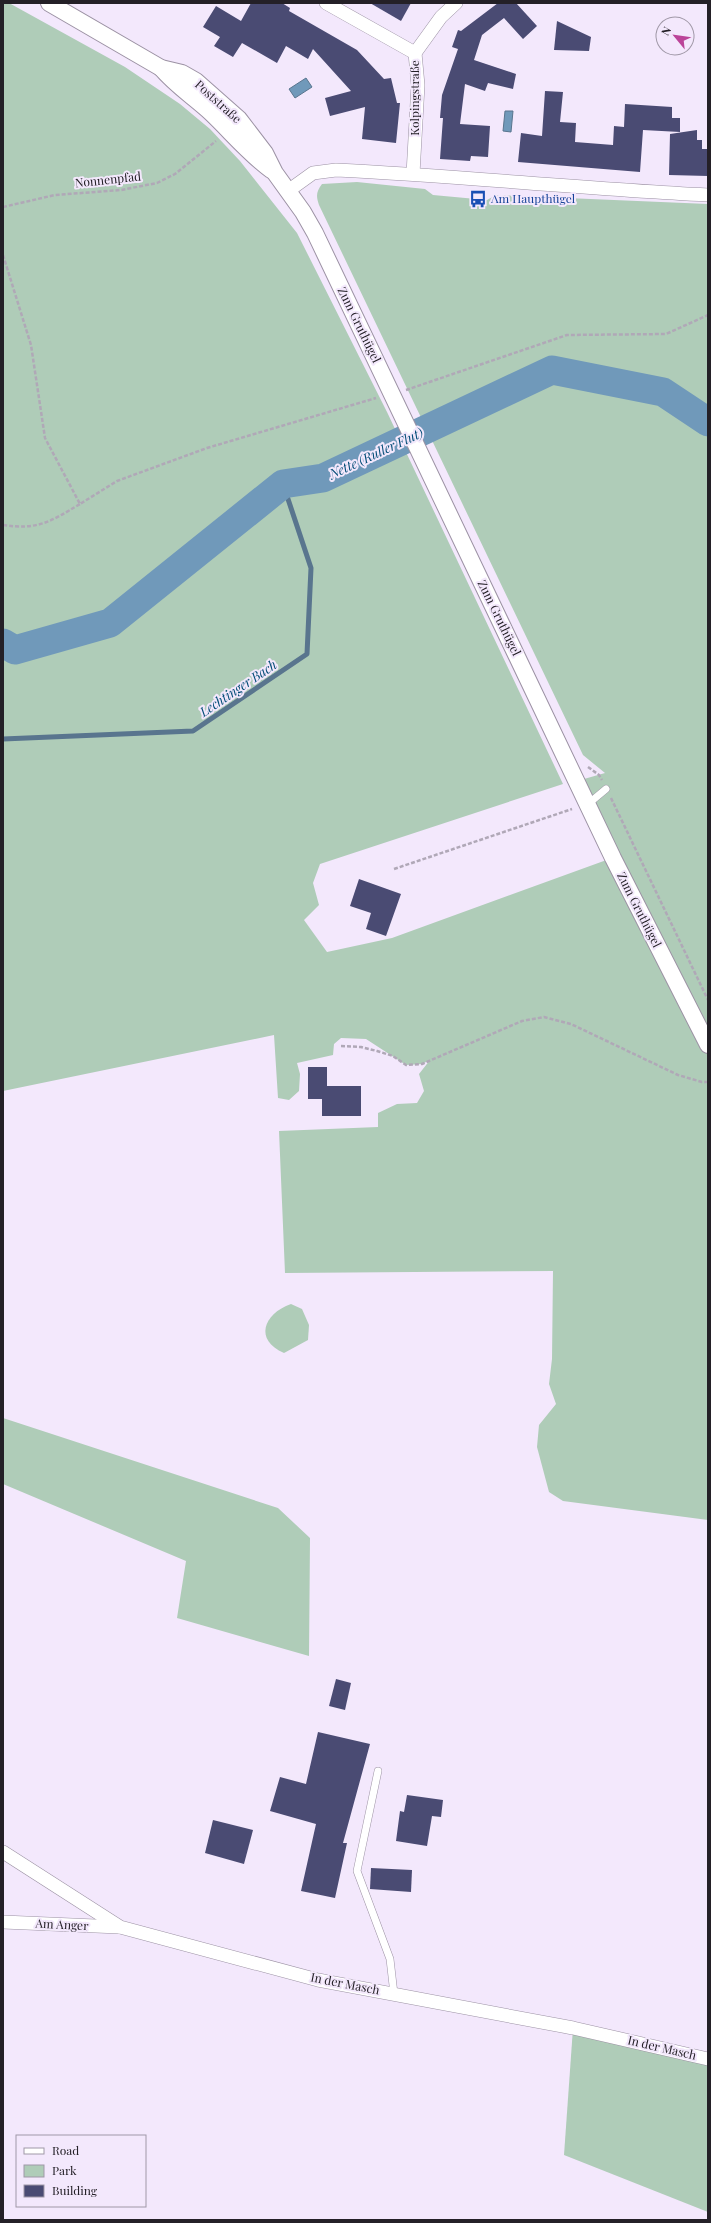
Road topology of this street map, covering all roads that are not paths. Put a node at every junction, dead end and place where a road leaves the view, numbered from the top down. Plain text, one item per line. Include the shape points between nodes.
1 (49, 3) edge
2 (326, 3) edge
3 (456, 3) edge
4 (415, 53) junction
5 (413, 174) junction
6 (288, 191) junction
7 (708, 195) edge
8 (606, 789) dead end
9 (588, 804) junction
10 (708, 1046) edge
11 (378, 1772) dead end
12 (3, 1852) edge
13 (3, 1922) edge
14 (120, 1927) junction
15 (394, 1994) junction
16 (708, 2059) edge

1 - 6 street, Poststraße via 161,68 182,73 196,81 239,118 265,153
2 - 4 street, Kolpingstraße
3 - 4 street via 440,17
4 - 5 street, Kolpingstraße via 418,85
5 - 6 street via 324,171 313,173
5 - 7 street via 621,191
6 - 9 street, Zum Gruthügel via 315,233
8 - 9 lane
9 - 10 street, Zum Gruthügel
11 - 15 lane via 357,1871 390,1959
12 - 14 street, In der Masch
13 - 14 street, Am Anger
14 - 15 street, In der Masch via 318,1980
15 - 16 street, In der Masch via 572,2028

